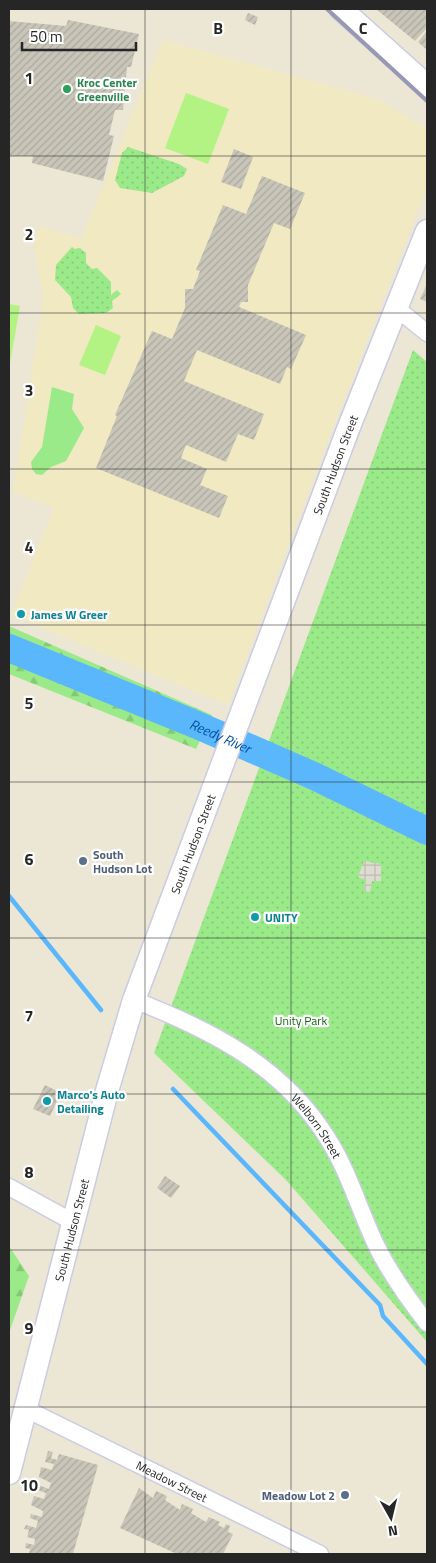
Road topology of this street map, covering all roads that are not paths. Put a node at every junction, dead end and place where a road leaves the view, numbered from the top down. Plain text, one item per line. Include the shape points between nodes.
1 (341, 9) edge
2 (427, 86) edge
3 (427, 231) edge
4 (395, 307) junction
5 (427, 333) edge
6 (134, 1000) junction
7 (9, 1187) edge
8 (73, 1222) junction
9 (427, 1323) edge
10 (24, 1408) junction
11 (9, 1473) edge
12 (320, 1554) edge

1 - 2 street
3 - 4 street, South Hudson Street
4 - 5 street
4 - 6 street, South Hudson Street
6 - 8 street, South Hudson Street
6 - 9 street, Welborn Street via 190,1024 259,1062 302,1103 329,1140 378,1248
7 - 8 street
8 - 10 street, South Hudson Street
10 - 11 street, South Hudson Street
10 - 12 street, Meadow Street

